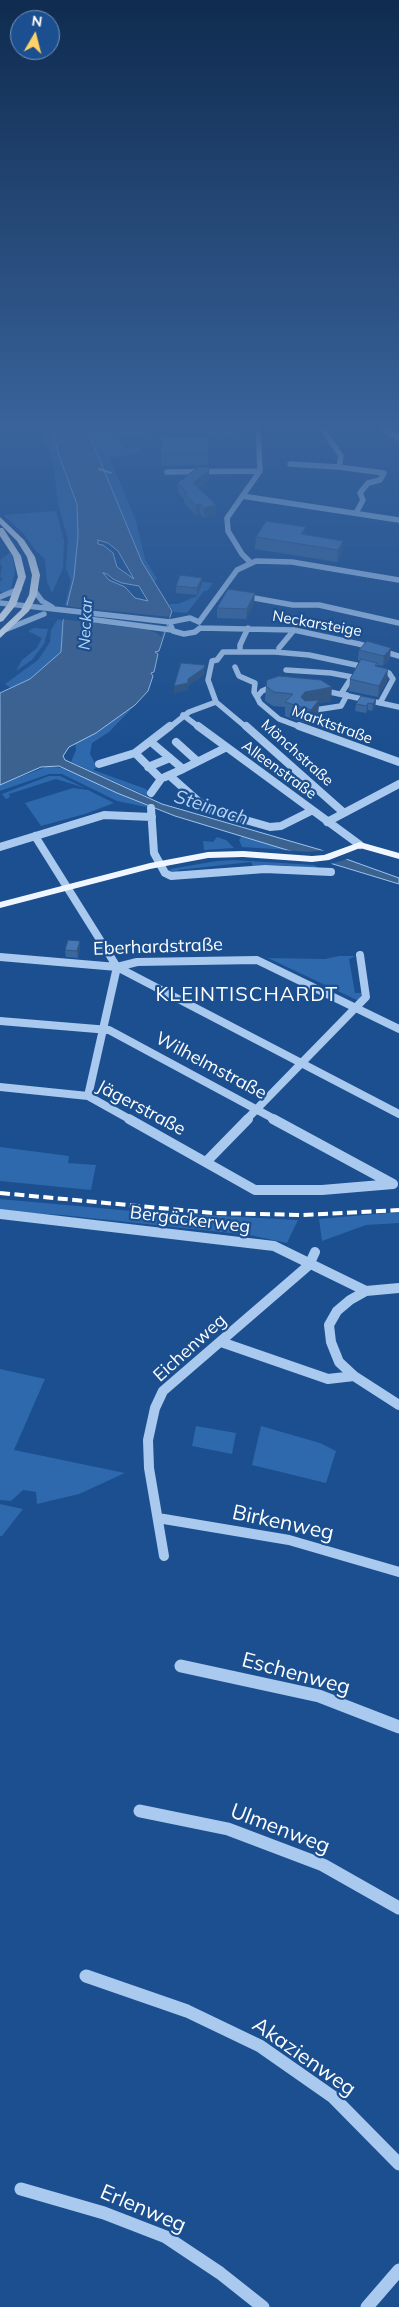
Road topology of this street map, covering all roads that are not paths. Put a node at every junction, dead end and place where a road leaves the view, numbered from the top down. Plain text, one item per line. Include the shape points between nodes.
1 (3, 535) edge
2 (15, 535) edge
3 (232, 535) edge
4 (250, 562) junction
5 (399, 580) edge
6 (19, 589) junction
7 (34, 590) junction
8 (221, 593) junction
9 (230, 594) edge
10 (238, 596) edge
11 (0, 597) edge
12 (0, 603) edge
13 (0, 607) edge
14 (11, 607) junction
15 (26, 608) junction
16 (207, 610) junction
17 (55, 612) junction
18 (44, 614) junction
19 (190, 618) junction
20 (0, 619) edge
21 (171, 622) junction
22 (399, 623) edge
23 (199, 625) junction
24 (248, 628) junction
25 (170, 630) junction
26 (294, 630) junction
27 (2, 633) edge
28 (279, 648) dead end
29 (240, 652) junction
30 (399, 656) edge
31 (235, 667) dead end
32 (286, 670) dead end
33 (389, 673) joint
34 (284, 686) edge
35 (314, 690) edge
36 (344, 695) junction
37 (257, 696) junction
38 (216, 702) junction
39 (380, 703) junction
40 (399, 706) edge
41 (305, 711) edge
42 (183, 715) junction
43 (151, 742) junction
44 (176, 742) dead end
45 (225, 748) junction
46 (135, 753) junction
47 (170, 758) junction
48 (198, 761) junction
49 (399, 762) edge
50 (99, 764) dead end
51 (148, 766) junction
52 (184, 769) junction
53 (170, 776) junction
54 (160, 780) junction
55 (399, 784) edge
56 (151, 793) dead end
57 (151, 808) dead end
58 (311, 811) junction
59 (343, 812) junction
60 (152, 817) junction
61 (327, 822) junction
62 (35, 836) junction
63 (360, 845) junction
64 (0, 847) edge
65 (399, 856) edge
66 (160, 864) junction
67 (331, 872) dead end
68 (66, 888) junction
69 (0, 905) edge
70 (360, 955) dead end
71 (0, 957) edge
72 (117, 967) junction
73 (357, 1008) junction
74 (0, 1020) edge
75 (103, 1029) junction
76 (399, 1029) edge
77 (303, 1064) junction
78 (0, 1087) edge
79 (88, 1096) junction
80 (257, 1110) junction
81 (399, 1114) edge
82 (206, 1162) junction
83 (396, 1181) edge
84 (0, 1214) edge
85 (315, 1252) dead end
86 (309, 1265) junction
87 (399, 1288) edge
88 (366, 1291) junction
89 (221, 1342) junction
90 (354, 1376) junction
91 (399, 1405) edge
92 (158, 1518) junction
93 (164, 1556) dead end
94 (399, 1572) edge
95 (181, 1666) dead end
96 (399, 1727) edge
97 (140, 1811) dead end
98 (399, 1908) edge
99 (86, 1976) dead end
100 (399, 2164) edge
101 (21, 2188) dead end
102 (399, 2270) edge
103 (263, 2307) edge
104 (367, 2307) edge

1 - 6 main road via 20,563
2 - 7 main road via 31,557 36,575
3 - 4 street
4 - 5 street via 292,562
4 - 8 street via 237,570
6 - 11 street
6 - 14 main road
7 - 15 main road
7 - 17 street
8 - 9 street
8 - 16 street
10 - 22 street via 293,605 319,605
12 - 14 street
13 - 14 street
14 - 15 street
14 - 20 main road
15 - 17 street
15 - 18 street
15 - 27 main road
16 - 19 street
16 - 23 street
17 - 18 street
17 - 21 street
17 - 25 street
18 - 27 street
19 - 21 street
19 - 23 street
21 - 25 street
23 - 24 street, Neckarsteige
23 - 25 street, Neckarsteige via 195,632 184,634
24 - 26 street, Neckarsteige
24 - 29 street
26 - 28 street
26 - 30 street, Neckarsteige
29 - 33 street via 310,655
29 - 38 street via 223,652 212,661 208,680
31 - 37 street, Marktstraße via 239,676 255,683
32 - 36 street via 352,677
33 - 39 street via 393,679
34 - 37 street via 274,685
35 - 36 street
36 - 39 street
36 - 41 street via 341,706
37 - 49 street, Marktstraße via 260,703 279,719
38 - 42 street
38 - 59 street, Mönchstraße
39 - 40 street
42 - 43 street
42 - 45 street, Alleenstraße
43 - 46 street
43 - 47 street
44 - 48 street
45 - 48 street
45 - 58 street, Alleenstraße
46 - 50 street
46 - 51 street
47 - 51 street
47 - 52 street
48 - 52 street
51 - 54 street
52 - 53 street
53 - 54 street
53 - 58 street via 207,809 260,824 281,826
54 - 56 street
55 - 59 street
57 - 60 street
58 - 61 street, Alleenstraße
59 - 61 street
60 - 62 street via 104,815
60 - 66 street via 154,854
61 - 63 street, Alleenstraße
62 - 64 street
62 - 68 street
63 - 65 main road
63 - 66 main road via 326,858 219,854
66 - 67 street via 165,873 180,877 265,869
66 - 68 main road
68 - 69 main road
68 - 72 street
70 - 73 street via 366,997
71 - 72 street, Eberhardstraße
72 - 73 street, Eberhardstraße via 137,962 257,960
72 - 75 street
72 - 77 street
73 - 76 street
73 - 77 street
74 - 75 street, Wilhelmstraße
75 - 79 street
75 - 80 street, Wilhelmstraße
77 - 80 street
77 - 81 street
78 - 79 street, Jägerstraße
79 - 82 street, Jägerstraße
80 - 82 street
80 - 83 street, Wilhelmstraße
82 - 83 street, Jägerstraße via 255,1190 322,1190
84 - 86 street, Bergäckerweg via 274,1246
85 - 86 street, Eichenweg
86 - 88 street, Bergäckerweg
86 - 89 street, Eichenweg
87 - 88 street
88 - 90 street via 336,1311 329,1325 331,1342 339,1362
89 - 90 street via 328,1379
89 - 92 street, Eichenweg via 163,1391 155,1408 148,1440 149,1468
90 - 91 street
92 - 93 street, Eichenweg
92 - 94 street, Birkenweg via 289,1540
95 - 96 street, Eschenweg via 319,1696
97 - 98 street, Ulmenweg via 228,1829 323,1865
99 - 100 street, Akazienweg via 187,2010 260,2046 333,2097
101 - 103 street, Erlenweg via 104,2213 166,2237
102 - 104 street

